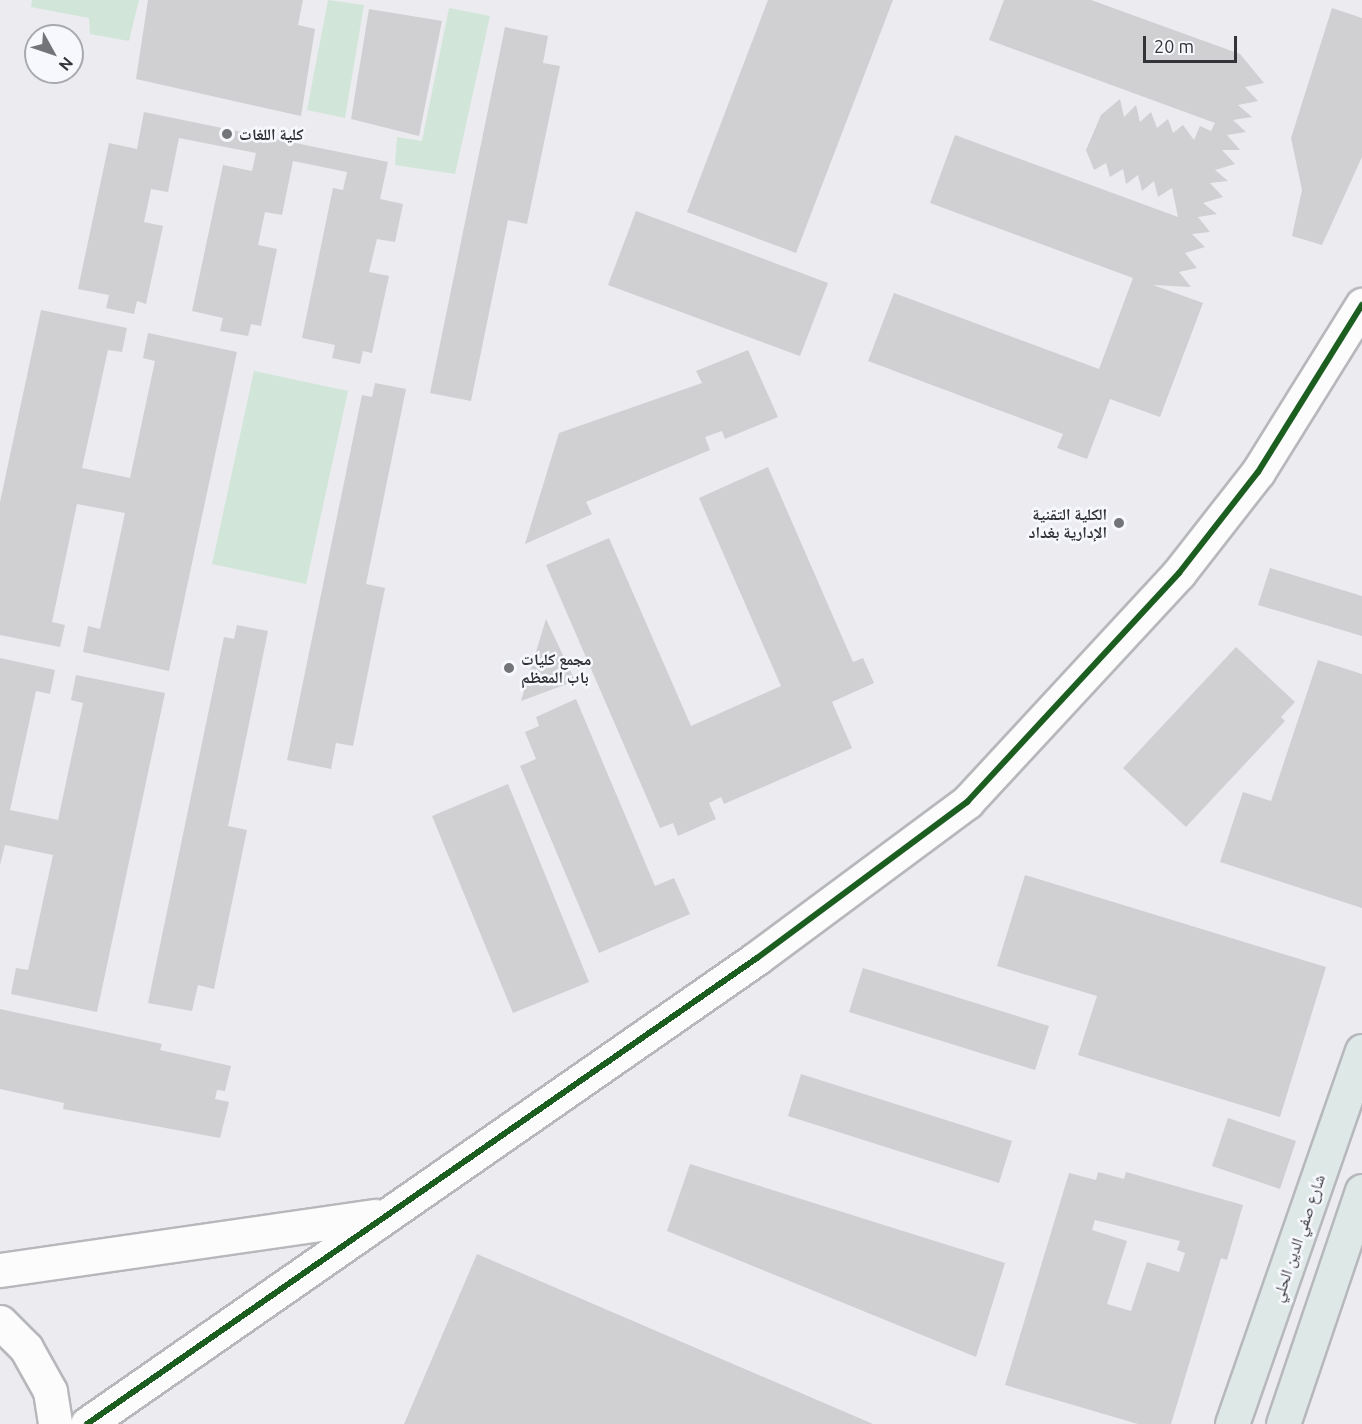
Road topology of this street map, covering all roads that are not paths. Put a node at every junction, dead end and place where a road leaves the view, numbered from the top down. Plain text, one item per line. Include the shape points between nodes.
1 (1362, 305) edge
2 (1362, 1051) edge
3 (1362, 1191) edge
4 (380, 1216) junction
5 (0, 1269) edge
6 (0, 1322) edge
7 (55, 1424) edge
8 (87, 1424) edge
9 (1232, 1424) edge
10 (1283, 1424) edge

1 - 4 street via 1258,472 1179,573 967,802 756,958
2 - 9 main road, شارع صفي الدين الحلي
3 - 10 main road
4 - 5 street
4 - 8 street
6 - 7 street via 26,1348 50,1391

